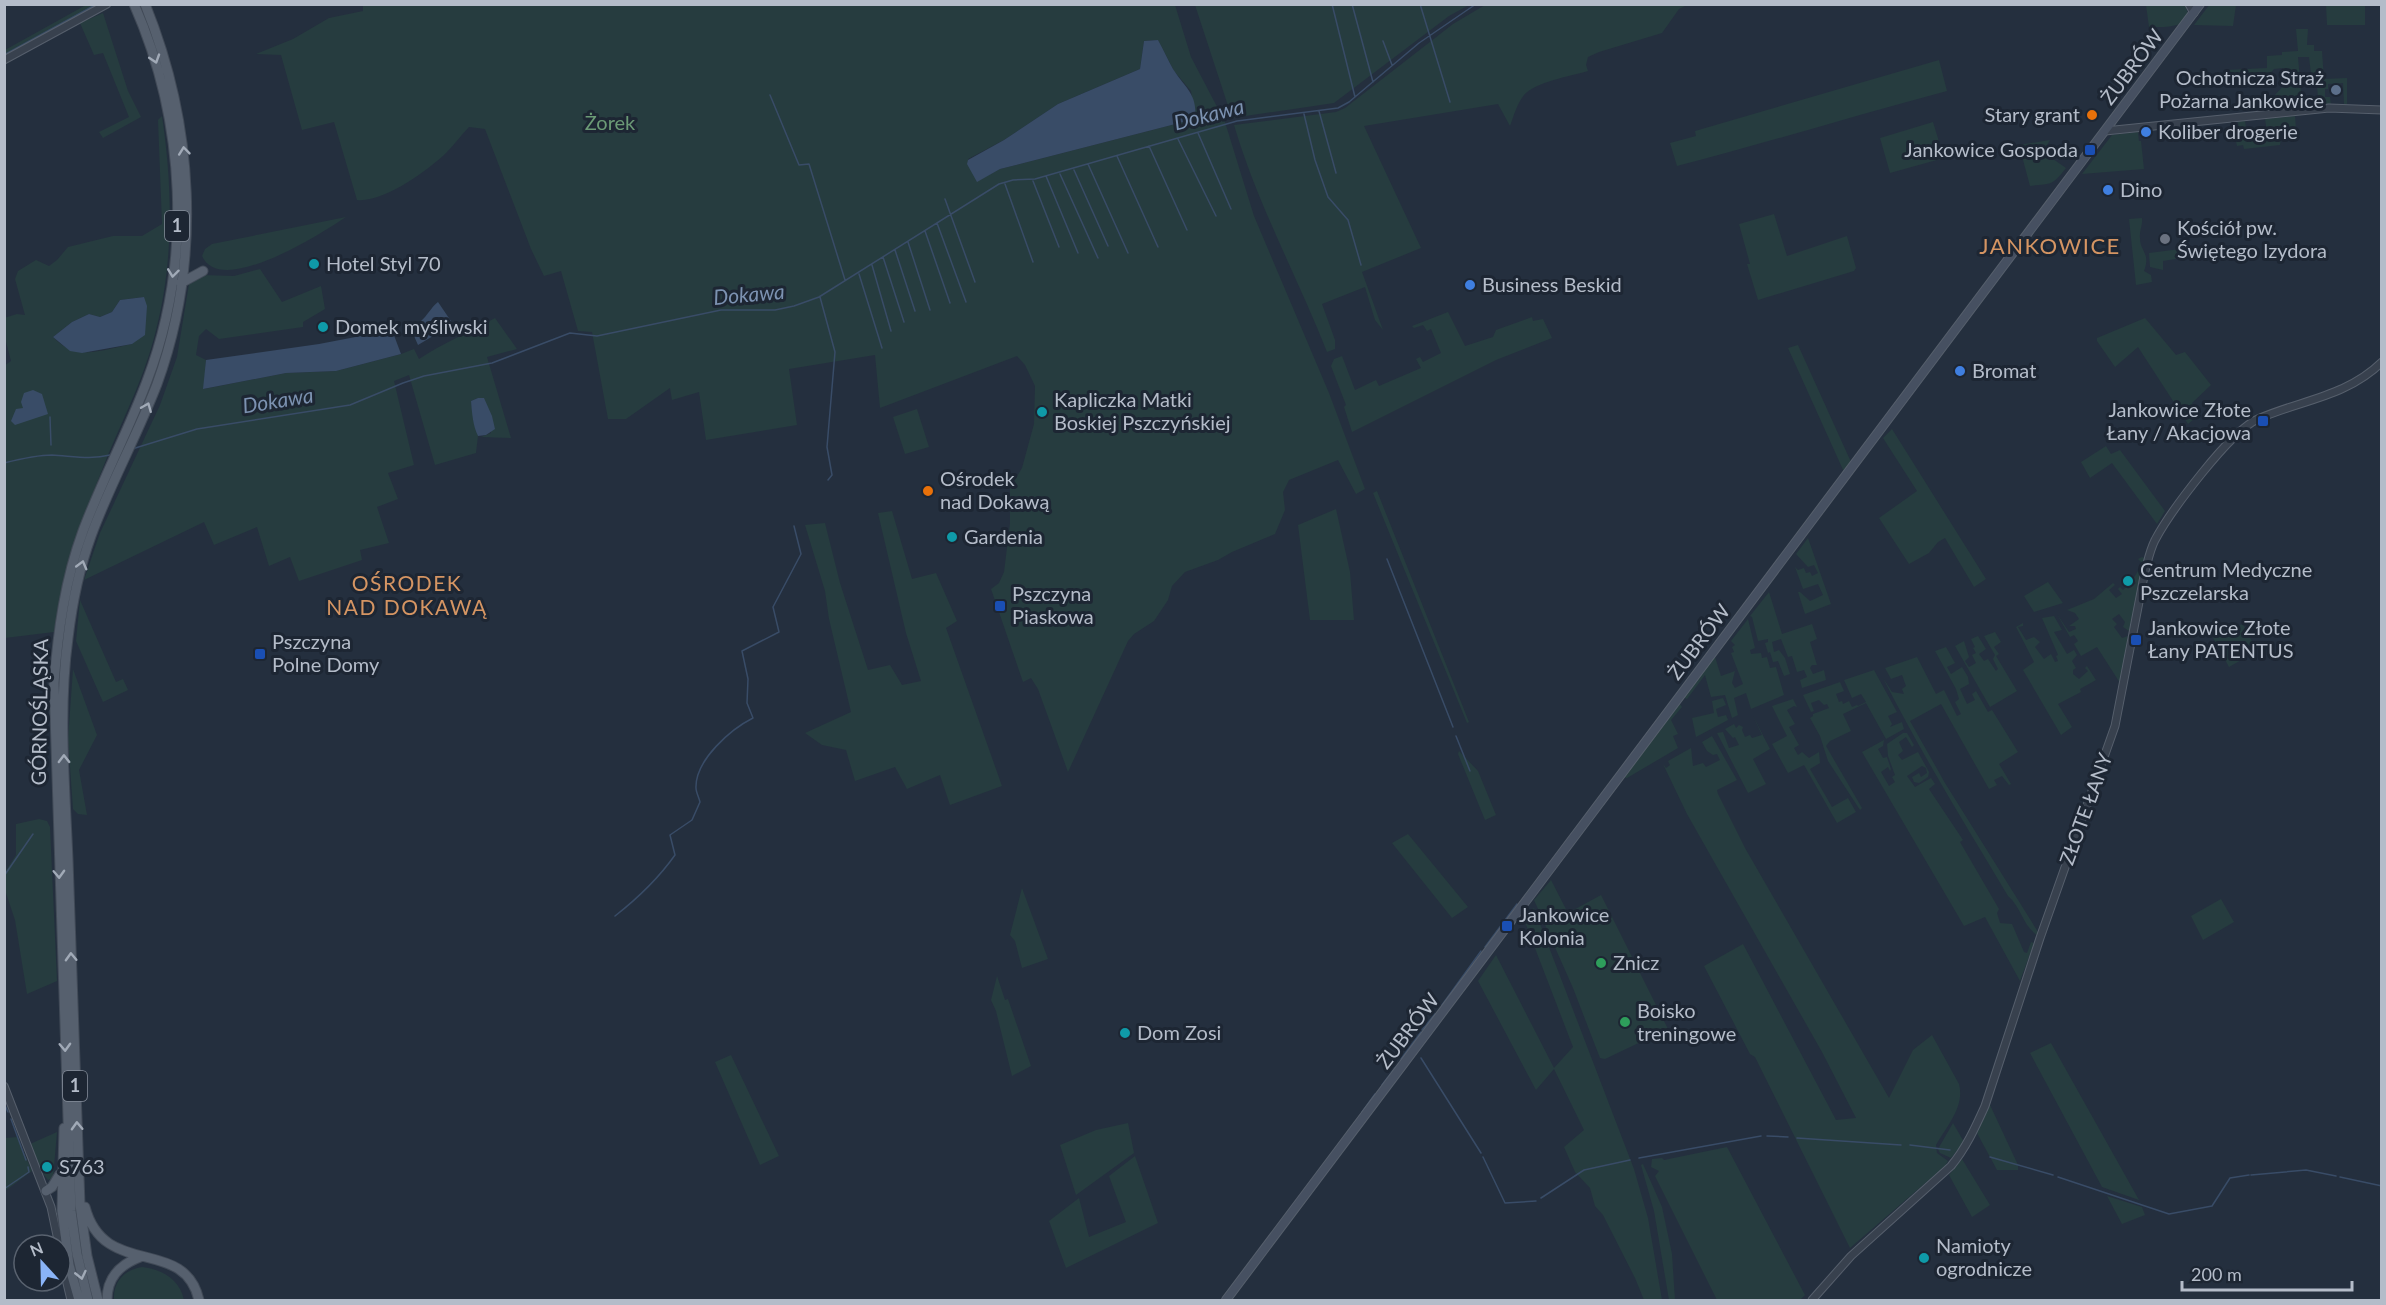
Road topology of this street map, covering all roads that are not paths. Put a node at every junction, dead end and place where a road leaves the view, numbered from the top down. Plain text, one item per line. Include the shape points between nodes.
1 (107, 4) edge
2 (134, 4) edge
3 (145, 4) edge
4 (2189, 4) edge
5 (2200, 4) edge
6 (2194, 13) junction
7 (4, 60) edge
8 (2382, 110) edge
9 (2105, 131) junction
10 (203, 271) dead end
11 (182, 283) junction
12 (2382, 362) edge
13 (125, 445) junction
14 (4, 1086) edge
15 (67, 1113) junction
16 (61, 1172) junction
17 (79, 1184) junction
18 (46, 1191) junction
19 (56, 1233) edge
20 (140, 1257) junction
21 (79, 1300) edge
22 (88, 1300) edge
23 (98, 1300) edge
24 (106, 1300) edge
25 (199, 1300) edge
26 (1226, 1300) edge
27 (1812, 1300) edge

1 - 7 street
2 -> 13 main road, GÓRNOŚLĄSKA / 1 via 155,58 170,120 177,184 176,244 160,343
11 -> 3 main road, GÓRNOŚLĄSKA / 1 via 187,222 183,143 169,75
4 - 6 street
5 - 6 main road, ŻUBRÓW
6 - 9 main road, ŻUBRÓW
8 - 9 street via 2329,108
9 - 26 main road, ŻUBRÓW
10 - 11 main road
13 -> 11 main road, GÓRNOŚLĄSKA / 1 via 152,396 167,354
12 - 27 street, ZŁOTE ŁANY via 2346,388 2245,426 2207,467 2159,533 2145,571 2115,726 1975,1129 1951,1167 1851,1256
13 -> 15 main road, GÓRNOŚLĄSKA / 1 via 112,464 75,556 60,621 54,682
17 -> 13 main road, GÓRNOŚLĄSKA / 1 via 65,776 65,664 82,565 123,462
14 - 18 street
15 - 16 main road
15 -> 22 main road, GÓRNOŚLĄSKA / 1 via 73,1232
16 - 18 main road
16 - 21 main road via 66,1248
17 - 20 main road via 87,1218 95,1232 110,1245
17 - 23 main road, GÓRNOŚLĄSKA / 1 via 85,1245
18 - 19 street
20 - 24 main road via 124,1264 113,1275
20 - 25 main road via 164,1261 181,1270 193,1284

